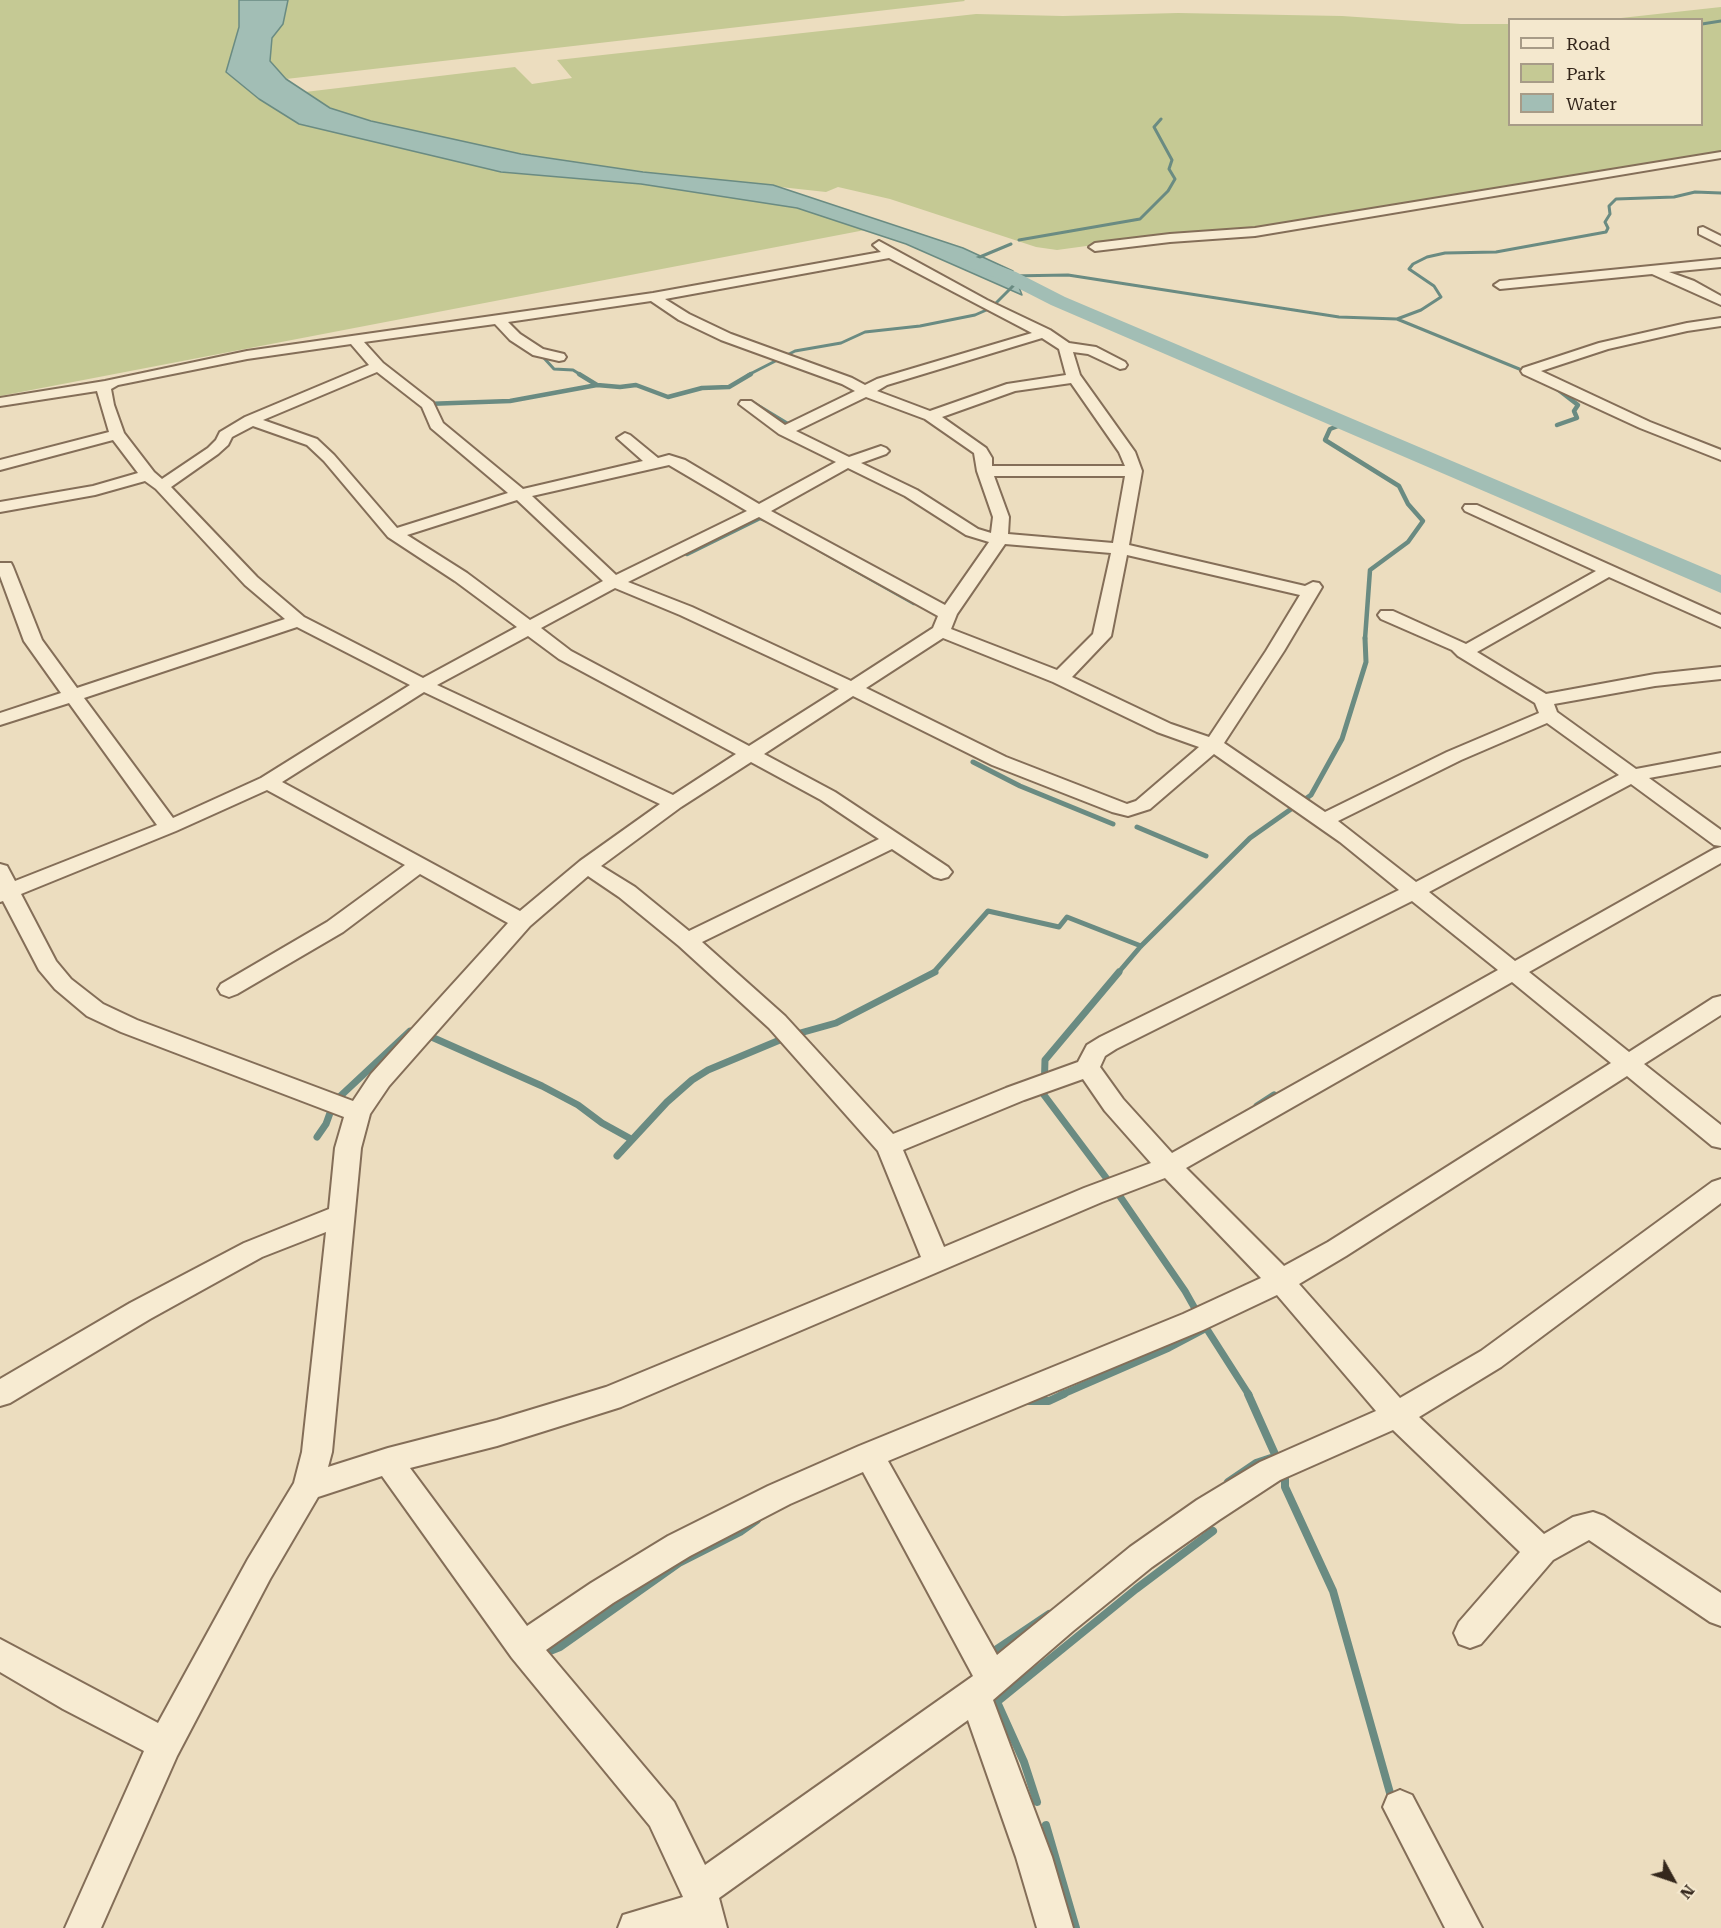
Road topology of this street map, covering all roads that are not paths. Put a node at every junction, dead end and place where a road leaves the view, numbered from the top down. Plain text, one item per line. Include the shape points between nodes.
1 (1721, 155) edge
2 (1703, 231) dead end
3 (1721, 241) edge
4 (876, 242) dead end
5 (1095, 247) dead end
6 (891, 254) junction
7 (1721, 262) edge
8 (1650, 270) junction
9 (1500, 285) dead end
10 (653, 297) junction
11 (1721, 301) edge
12 (498, 319) junction
13 (1721, 322) edge
14 (1045, 333) junction
15 (355, 340) junction
16 (1065, 347) junction
17 (559, 357) dead end
18 (1120, 365) dead end
19 (378, 366) junction
20 (1075, 378) junction
21 (107, 385) junction
22 (865, 391) junction
23 (0, 402) edge
24 (746, 404) dead end
25 (930, 416) junction
26 (251, 421) junction
27 (784, 431) junction
28 (117, 434) junction
29 (625, 438) dead end
30 (881, 450) dead end
31 (1721, 456) edge
32 (653, 462) junction
33 (846, 463) junction
34 (0, 465) edge
35 (985, 471) junction
36 (1134, 471) junction
37 (148, 475) junction
38 (162, 486) junction
39 (520, 494) junction
40 (0, 507) edge
41 (1471, 508) dead end
42 (759, 511) junction
43 (394, 534) junction
44 (999, 540) junction
45 (1119, 550) junction
46 (5, 567) dead end
47 (1610, 570) junction
48 (614, 582) junction
49 (1387, 615) dead end
50 (298, 621) junction
51 (945, 622) junction
52 (1721, 622) edge
53 (528, 629) junction
54 (1464, 652) junction
55 (1721, 673) edge
56 (1060, 678) junction
57 (423, 685) junction
58 (854, 689) junction
59 (72, 696) junction
60 (1546, 708) junction
61 (0, 719) edge
62 (1213, 745) junction
63 (752, 753) junction
64 (1721, 759) edge
65 (1634, 775) junction
66 (268, 782) junction
67 (674, 803) junction
68 (1325, 820) junction
69 (169, 827) junction
70 (894, 840) junction
71 (1721, 840) edge
72 (1721, 854) edge
73 (419, 865) junction
74 (586, 866) junction
75 (941, 872) dead end
76 (3, 886) edge
77 (1413, 892) junction
78 (522, 921) junction
79 (687, 941) junction
80 (1514, 973) junction
81 (229, 989) dead end
82 (1721, 1004) edge
83 (1627, 1064) junction
84 (1088, 1068) junction
85 (358, 1112) junction
86 (1721, 1139) edge
87 (888, 1146) junction
88 (1169, 1166) junction
89 (1721, 1189) edge
90 (341, 1215) junction
91 (936, 1261) junction
92 (1281, 1281) junction
93 (0, 1394) edge
94 (1396, 1415) junction
95 (869, 1455) junction
96 (388, 1461) junction
97 (308, 1488) junction
98 (1543, 1549) junction
99 (1721, 1611) edge
100 (1470, 1633) dead end
101 (523, 1647) junction
102 (1, 1656) edge
103 (984, 1687) junction
104 (165, 1744) junction
105 (1400, 1807) dead end
106 (704, 1909) edge
107 (83, 1928) edge
108 (636, 1928) edge
109 (1055, 1928) edge
110 (1464, 1928) edge

1 - 5 street via 1255,232
2 - 3 street
4 - 6 street
6 - 10 street
6 - 14 street
7 - 8 street
8 - 9 street
8 - 11 street
10 - 12 street
10 - 22 street via 726,337
12 - 15 street
12 - 17 street via 515,337 538,352
13 - 31 street via 1604,346 1528,370
14 - 16 street
14 - 22 street via 940,363
15 - 19 street
15 - 21 street via 247,355
16 - 18 street via 1091,350
16 - 20 street
19 - 26 street
19 - 39 street via 428,405 436,425
20 - 25 street via 1012,387
20 - 36 street via 1127,452
21 - 23 street
21 - 28 street via 106,405
22 - 25 street
22 - 27 street
24 - 27 street
25 - 35 street via 972,443 981,452
26 - 38 street via 225,435 213,451
26 - 43 street via 312,442
27 - 33 street
28 - 34 street
28 - 37 street
29 - 32 street
30 - 33 street
32 - 39 street
32 - 42 street via 680,462
33 - 42 street
33 - 44 street via 932,504 972,532
35 - 36 street
35 - 44 street via 1001,517
36 - 45 street
37 - 38 street
37 - 40 street via 95,490
38 - 50 street via 251,581
39 - 43 street
39 - 48 street
41 - 47 street
42 - 48 street
42 - 51 street
43 - 53 street via 461,577
44 - 45 street
44 - 51 street
45 - 56 street via 1102,636
45 - 62 street via 1309,592 1313,587
46 - 59 street via 33,641
47 - 52 street
47 - 54 street
48 - 53 street
48 - 58 street
49 - 54 street
50 - 57 street
50 - 59 street
51 - 56 street
51 - 58 street
53 - 57 street
53 - 63 street via 565,655
54 - 60 street
55 - 60 street via 1655,680
56 - 62 street via 1164,728
57 - 66 street
57 - 67 street
58 - 62 street via 999,761 1128,810 1143,805
58 - 63 street
59 - 61 street
59 - 69 street
60 - 65 street
60 - 68 street
62 - 68 street
63 - 67 street
63 - 70 street via 828,796
64 - 65 street
65 - 71 street
65 - 77 street
66 - 69 street
66 - 73 street
67 - 74 street
68 - 77 street
69 - 76 street
70 - 75 street
70 - 79 street
72 - 80 street
73 - 78 street
73 - 81 street via 335,927
74 - 78 street
74 - 79 street via 627,892
76 - 85 street via 47,965 95,1010
77 - 80 street
77 - 84 street via 1108,1043 1095,1051
78 - 85 street via 380,1080
79 - 87 street via 777,1022
80 - 83 street
80 - 88 street
82 - 83 street
83 - 86 street
83 - 92 street
84 - 87 street
84 - 88 street via 1114,1105
85 - 90 street via 348,1148
87 - 91 street
88 - 91 street
88 - 92 street
89 - 94 street via 1491,1359
90 - 93 street via 253,1250
90 - 97 street via 317,1452
91 - 96 street via 611,1398
92 - 94 street
92 - 95 street
94 - 98 street via 1533,1544
94 - 103 street via 1270,1472 1208,1510 1124,1571
95 - 101 street via 679,1546
95 - 103 street
96 - 97 street
96 - 101 street
97 - 104 street via 259,1569
98 - 99 street via 1593,1526
98 - 100 street
101 - 106 street via 662,1814
102 - 104 street
103 - 106 street
103 - 109 street
104 - 107 street
105 - 110 street
106 - 108 street

